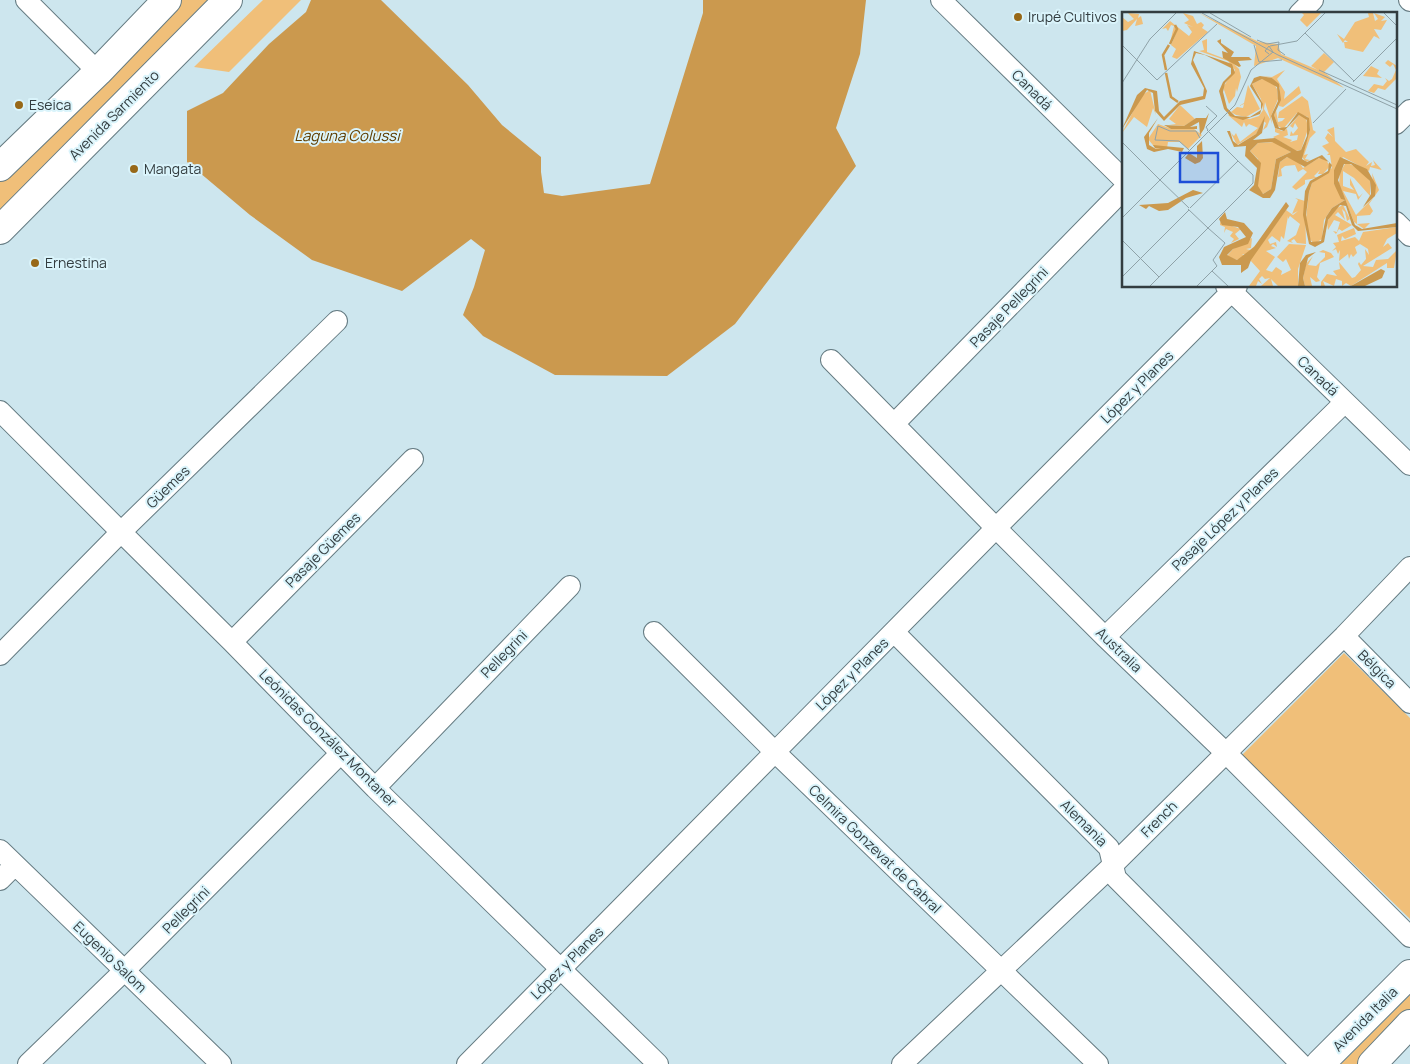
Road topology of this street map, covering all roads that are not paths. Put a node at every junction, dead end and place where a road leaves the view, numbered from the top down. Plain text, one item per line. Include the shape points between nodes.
1 (26, 0) edge
2 (167, 0) edge
3 (228, 0) edge
4 (941, 0) edge
5 (1313, 0) edge
6 (1302, 12) edge
7 (98, 72) junction
8 (1410, 110) edge
9 (1398, 122) edge
10 (0, 167) edge
11 (1122, 178) edge
12 (1122, 191) edge
13 (1398, 224) edge
14 (0, 230) edge
15 (1410, 236) edge
16 (1232, 288) edge
17 (337, 321) dead end
18 (831, 360) dead end
19 (1345, 402) junction
20 (0, 411) edge
21 (894, 424) junction
22 (413, 458) dead end
23 (1410, 465) edge
24 (996, 528) junction
25 (121, 532) junction
26 (1410, 567) edge
27 (570, 586) dead end
28 (654, 632) dead end
29 (894, 632) junction
30 (1344, 636) junction
31 (1105, 637) junction
32 (232, 642) junction
33 (0, 655) edge
34 (1410, 703) edge
35 (775, 752) junction
36 (341, 753) junction
37 (1226, 753) junction
38 (375, 788) junction
39 (0, 850) edge
40 (15, 865) junction
41 (1113, 865) junction
42 (0, 880) edge
43 (1410, 937) edge
44 (560, 970) junction
45 (1001, 970) junction
46 (124, 972) junction
47 (1410, 974) edge
48 (1410, 1024) edge
49 (28, 1064) edge
50 (221, 1064) edge
51 (467, 1064) edge
52 (658, 1064) edge
53 (902, 1064) edge
54 (1098, 1064) edge
55 (1301, 1064) edge
56 (1320, 1064) edge
57 (1372, 1064) edge

1 - 7 street
2 - 7 main road
3 - 14 main road, Avenida Sarmiento
4 - 11 street, Canadá
5 - 6 street
7 - 10 main road
8 - 9 street
12 - 21 street, Pasaje Pellegrini
13 - 15 street
16 - 19 street, Canadá
16 - 24 street, López y Planes
17 - 25 street, Güemes
18 - 21 street, Australia
19 - 23 street, Canadá
19 - 31 street, Pasaje López y Planes
20 - 25 street, Leónidas González Montaner
21 - 24 street, Australia
22 - 32 street, Pasaje Güemes
24 - 29 street, López y Planes
24 - 31 street, Australia
25 - 32 street, Leónidas González Montaner
25 - 33 street, Güemes
26 - 30 street, French
27 - 38 street, Pellegrini
28 - 35 street, Celmira Gonzevat de Cabral
29 - 35 street, López y Planes
29 - 41 street, Alemania via 1109,848
30 - 34 street, Bélgica
30 - 37 street, French
31 - 37 street, Australia
32 - 36 street, Leónidas González Montaner
35 - 44 street, López y Planes
35 - 45 street, Celmira Gonzevat de Cabral
36 - 38 street, Leónidas González Montaner
36 - 46 street, Pellegrini
37 - 41 street, French
37 - 43 street, Australia
38 - 44 street, Leónidas González Montaner
39 - 40 street, Eugenio Salom
40 - 42 street
40 - 46 street, Eugenio Salom
41 - 45 street, French
41 - 55 street, Alemania via 1116,878
44 - 51 street, López y Planes
44 - 52 street, Leónidas González Montaner
45 - 53 street, French
45 - 54 street, Celmira Gonzevat de Cabral
46 - 49 street, Pellegrini
46 - 50 street, Eugenio Salom
47 - 56 main road, Avenida Italia
48 - 57 main road

